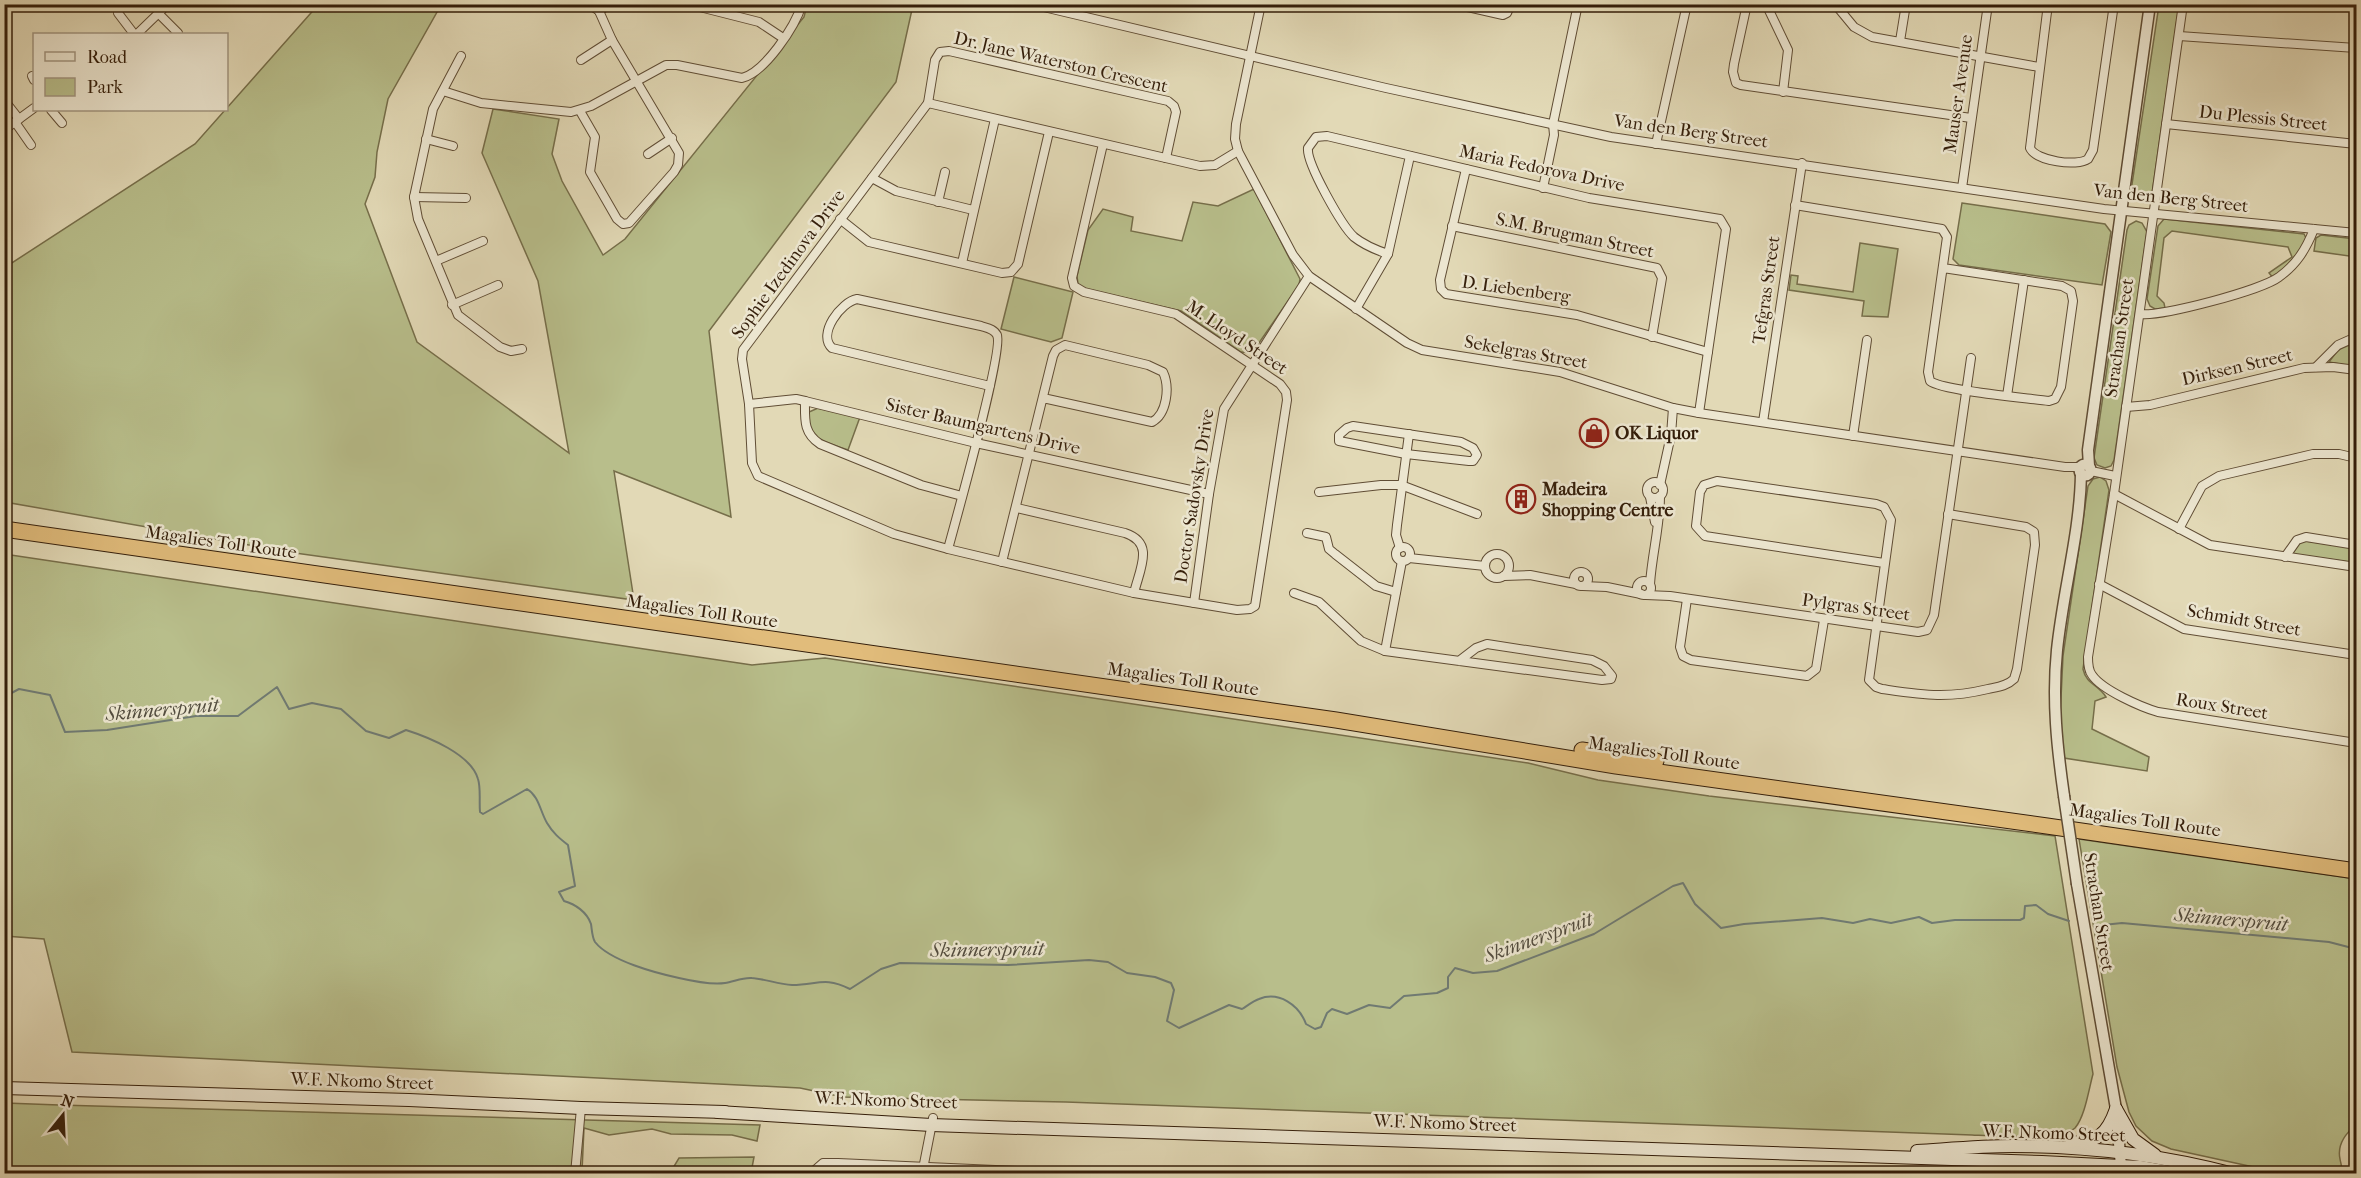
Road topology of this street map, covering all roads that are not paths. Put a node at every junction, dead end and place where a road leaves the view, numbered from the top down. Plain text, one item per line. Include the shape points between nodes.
1 (589, 4) edge
2 (610, 4) edge
3 (688, 4) edge
4 (802, 4) edge
5 (1031, 4) edge
6 (1261, 4) edge
7 (1511, 4) edge
8 (1578, 4) edge
9 (1687, 4) edge
10 (1747, 4) edge
11 (1766, 4) edge
12 (1835, 4) edge
13 (1906, 4) edge
14 (1988, 4) edge
15 (2048, 4) edge
16 (2114, 4) edge
17 (2150, 4) edge
18 (2183, 4) edge
19 (1459, 5) edge
20 (162, 8) edge
21 (599, 11) junction
22 (118, 13) dead end
23 (134, 33) edge
24 (136, 33) edge
25 (178, 33) dead end
26 (2179, 36) junction
27 (783, 38) junction
28 (612, 40) junction
29 (1900, 41) junction
30 (2356, 48) edge
31 (1250, 55) junction
32 (1981, 55) junction
33 (461, 56) dead end
34 (581, 60) dead end
35 (2039, 67) junction
36 (638, 81) junction
37 (443, 91) junction
38 (1783, 92) junction
39 (4, 100) edge
40 (928, 103) junction
41 (33, 109) edge
42 (52, 111) edge
43 (580, 111) junction
44 (1971, 118) junction
45 (995, 119) junction
46 (17, 121) junction
47 (62, 123) dead end
48 (1553, 124) junction
49 (2166, 124) junction
50 (4, 130) edge
51 (1049, 132) junction
52 (672, 138) junction
53 (426, 139) junction
54 (1103, 144) junction
55 (1656, 144) junction
56 (2356, 144) edge
57 (31, 145) dead end
58 (453, 146) dead end
59 (1238, 151) junction
60 (648, 153) dead end
61 (1410, 156) junction
62 (1166, 158) junction
63 (1802, 164) junction
64 (1466, 169) junction
65 (945, 172) dead end
66 (872, 178) junction
67 (1543, 188) junction
68 (1962, 188) junction
69 (414, 197) junction
70 (466, 198) dead end
71 (938, 202) junction
72 (1795, 205) junction
73 (974, 210) junction
74 (2121, 210) junction
75 (2153, 213) junction
76 (840, 219) junction
77 (1452, 226) junction
78 (2314, 229) junction
79 (2356, 233) edge
80 (483, 241) dead end
81 (1388, 254) junction
82 (436, 261) junction
83 (962, 263) junction
84 (1943, 268) junction
85 (1309, 276) junction
86 (2024, 280) junction
87 (498, 285) dead end
88 (452, 305) junction
89 (1356, 309) junction
90 (2140, 314) junction
91 (1652, 337) junction
92 (2356, 337) edge
93 (1867, 339) dead end
94 (522, 349) dead end
95 (1708, 352) junction
96 (1971, 358) dead end
97 (1251, 365) junction
98 (2316, 366) junction
99 (2356, 370) edge
100 (990, 386) junction
101 (1967, 390) junction
102 (2007, 396) junction
103 (1043, 398) junction
104 (805, 401) junction
105 (748, 404) junction
106 (2126, 407) junction
107 (1673, 408) junction
108 (1699, 412) junction
109 (1763, 422) junction
110 (1409, 434) junction
111 (1853, 436) junction
112 (976, 443) junction
113 (1956, 450) junction
114 (1029, 454) junction
115 (1406, 454) junction
116 (1666, 457) junction
117 (2356, 458) edge
118 (2084, 470) junction
119 (2115, 476) junction
120 (1650, 483) junction
121 (1401, 485) junction
122 (1660, 485) junction
123 (1319, 492) dead end
124 (1209, 494) junction
125 (2114, 494) junction
126 (962, 496) junction
127 (1660, 496) junction
128 (1650, 497) junction
129 (1017, 508) junction
130 (1477, 514) dead end
131 (1948, 514) junction
132 (4, 521) edge
133 (1656, 528) junction
134 (4, 529) edge
135 (2179, 529) junction
136 (1307, 533) dead end
137 (2356, 544) edge
138 (948, 549) junction
139 (1405, 554) junction
140 (2285, 557) junction
141 (1002, 562) junction
142 (1884, 563) junction
143 (1509, 564) junction
144 (1485, 566) junction
145 (2356, 567) edge
146 (1577, 574) junction
147 (1530, 575) junction
148 (1504, 576) junction
149 (1588, 577) junction
150 (1555, 580) junction
151 (1646, 584) junction
152 (2099, 584) junction
153 (1580, 585) junction
154 (1607, 587) junction
155 (1617, 589) junction
156 (1396, 592) junction
157 (1134, 593) junction
158 (1294, 593) dead end
159 (1644, 595) junction
160 (1670, 596) junction
161 (1687, 599) junction
162 (1258, 600) joint
163 (1194, 603) junction
164 (1824, 620) junction
165 (1875, 627) junction
166 (1385, 651) junction
167 (2356, 655) edge
168 (1459, 661) junction
169 (2091, 675) joint
170 (2356, 742) edge
171 (2356, 863) edge
172 (2356, 871) edge
173 (4, 1088) edge
174 (581, 1108) junction
175 (2116, 1109) junction
176 (932, 1121) junction
177 (2013, 1146) junction
178 (2120, 1153) junction
179 (1835, 1155) junction
180 (2159, 1157) junction
181 (2121, 1170) edge
182 (923, 1171) edge
183 (1025, 1172) edge
184 (575, 1173) edge
185 (814, 1173) edge
186 (1086, 1173) edge
187 (2180, 1173) edge
188 (2234, 1173) edge

1 - 21 street
2 - 21 street
3 - 27 street via 759,22
4 - 27 street
5 - 31 street, Van den Berg Street
6 - 31 street, Sekelgras Street
7 - 19 street via 1503,15
8 - 48 street
9 - 55 street
10 - 38 street via 1734,78 1746,87
11 - 38 street via 1788,50
12 - 29 street via 1861,32
13 - 29 street
14 - 32 street, Mauser Avenue
15 - 35 street
16 - 35 street via 2093,150 2084,162 2041,158 2031,151
17 - 74 street, Strachan Street
18 - 26 street, Strachan Street
20 - 24 street
20 - 25 street
21 - 28 street
22 - 23 street
26 - 30 street
26 - 49 street, Strachan Street
27 - 36 street via 762,66 745,77 673,64 662,66
28 - 34 street
28 - 36 street
29 - 32 street
31 - 48 street, Van den Berg Street
31 - 59 street, Sekelgras Street via 1235,129
32 - 35 street
32 - 44 street, Mauser Avenue
33 - 37 street
36 - 43 street
36 - 52 street
37 - 43 street via 502,106
37 - 53 street
38 - 44 street
39 - 46 street
40 - 45 street
40 - 62 street, Dr. Jane Waterston Crescent via 935,60 944,51 1154,97 1168,101 1175,109
40 - 66 street, Sophie Izedinova Drive
41 - 46 street
42 - 47 street
43 - 52 street via 595,137 590,172 623,224 635,218 678,165 679,153
44 - 68 street, Mauser Avenue
45 - 51 street
45 - 73 street
46 - 50 street
46 - 57 street
48 - 55 street, Van den Berg Street
48 - 67 street
49 - 56 street, Du Plessis Street
49 - 75 street, Strachan Street
51 - 54 street
51 - 83 street via 1016,268 1002,273
52 - 60 street
53 - 58 street
53 - 69 street
54 - 62 street
54 - 97 street, M. Lloyd Street via 1072,278 1074,286 1084,292 1176,314
55 - 63 street, Van den Berg Street
59 - 62 street via 1209,166
59 - 85 street, Sekelgras Street via 1293,255
61 - 64 street, Maria Fedorova Drive
61 - 81 street
61 - 81 street, Maria Fedorova Drive via 1327,136 1316,137 1308,148 1310,162 1344,226 1359,240
63 - 68 street, Van den Berg Street
63 - 72 street, Tefgras Street
64 - 67 street, Maria Fedorova Drive
64 - 77 street, D. Liebenberg
65 - 71 street
66 - 71 street via 896,191
66 - 76 street, Sophie Izedinova Drive
67 - 95 street, Maria Fedorova Drive via 1722,220 1726,229
68 - 74 street, Van den Berg Street
69 - 70 street
69 - 82 street via 418,219
71 - 73 street
72 - 84 street via 1937,226 1947,237
72 - 109 street, Tefgras Street
73 - 83 street
74 - 75 street, Van den Berg Street
74 - 118 street, Strachan Street
75 - 78 street, Van den Berg Street
75 - 90 street, Strachan Street
76 - 83 street via 869,242
76 - 105 street, Sophie Izedinova Drive via 743,350
77 - 91 street, S.M. Brugman Street via 1657,268 1662,279
77 - 91 street, D. Liebenberg via 1440,280 1446,294 1577,315
78 - 79 street, Van den Berg Street
78 - 90 street via 2299,259 2269,284 2161,313
80 - 82 street
81 - 89 street
82 - 88 street
84 - 86 street
84 - 101 street via 1928,377 1933,384
85 - 89 street, Sekelgras Street
85 - 97 street, Doctor Sadovsky Drive
86 - 102 street
86 - 102 street via 2071,291 2073,301 2061,387 2057,398 2049,401
87 - 88 street
88 - 94 street via 459,317 500,347
89 - 107 street, Sekelgras Street via 1422,350 1560,372
90 - 106 street, Strachan Street
91 - 95 street, D. Liebenberg
92 - 98 street via 2338,345
93 - 111 street
95 - 108 street, Maria Fedorova Drive
96 - 101 street, Pylgras Street
97 - 124 street, Doctor Sadovsky Drive via 1224,409
97 - 162 street, M. Lloyd Street via 1280,384 1287,396
98 - 99 street, Dirksen Street
98 - 106 street, Dirksen Street via 2150,405
100 - 100 street via 999,340 988,328 856,299 846,304 828,326 826,337 832,348
100 - 112 street
101 - 102 street
101 - 113 street, Pylgras Street
103 - 103 street via 1053,357 1065,345 1157,368 1167,381 1164,410 1152,422
103 - 114 street
104 - 105 street, Sister Baumgartens Drive
104 - 112 street, Sister Baumgartens Drive
104 - 126 street via 806,430 813,440 921,485
105 - 138 street, Sophie Izedinova Drive via 752,463 762,480 894,534
106 - 119 street, Strachan Street
107 - 108 street, Sekelgras Street
107 - 116 street
108 - 109 street, Sekelgras Street
109 - 111 street, Sekelgras Street
110 - 115 street
110 - 115 street via 1353,426 1338,438
110 - 115 street via 1461,442 1477,455 1469,461
111 - 113 street, Sekelgras Street
112 - 114 street, Sister Baumgartens Drive
112 - 126 street
113 - 118 street, Sekelgras Street
113 - 131 street, Pylgras Street
114 - 124 street, Sister Baumgartens Drive
114 - 129 street
115 - 121 street
116 - 120 street
116 - 122 street
117 - 135 street via 2313,454 2219,476 2202,486
118 - 119 street, Sekelgras Street
118 - 175 street, Strachan Street, bridge via 2060,630 2055,730
119 - 125 street, Strachan Street
120 - 122 street
120 - 128 street
121 - 123 street
121 - 130 street
121 - 139 street via 1396,536
122 - 127 street
124 - 163 street, Doctor Sadovsky Drive
125 - 135 street
125 - 152 street, Strachan Street
126 - 138 street
127 - 128 street
127 - 133 street
128 - 133 street
129 - 141 street
129 - 157 street via 1125,533 1139,540 1143,553
131 - 165 street, Pylgras Street via 1930,626 1923,632
131 - 165 street via 2022,525 2034,532 2014,679 2004,685 1946,697 1876,687 1869,680
132 - 171 highway, Magalies Toll Route via 1340,712
133 - 151 street
134 - 172 highway, Magalies Toll Route
135 - 140 street via 2215,546
136 - 156 street via 1326,537 1335,554 1376,586
137 - 140 street via 2300,538
138 - 141 street, Sophie Izedinova Drive
139 - 144 street
139 - 156 street
140 - 145 street
141 - 157 street, Sophie Izedinova Drive
142 - 142 street via 1705,536 1696,526 1700,492 1704,485 1717,481 1880,505 1888,510 1891,520
142 - 165 street
143 - 144 street via 1498,554 1488,559
143 - 147 street, Pylgras Street
143 - 148 street
144 - 148 street via 1490,576
146 - 149 street via 1583,572
146 - 150 street, Pylgras Street
146 - 153 street via 1574,578
147 - 148 street, Pylgras Street
147 - 150 street, Pylgras Street
149 - 153 street via 1588,582
149 - 154 street, Pylgras Street
150 - 153 street, Pylgras Street
151 - 155 street, Pylgras Street
151 - 159 street via 1651,590
151 - 160 street, Pylgras Street
152 - 167 street, Schmidt Street via 2184,629
152 - 169 street, Strachan Street via 2088,657
153 - 154 street, Pylgras Street
154 - 155 street, Pylgras Street
155 - 159 street, Pylgras Street
156 - 166 street
157 - 163 street, Sophie Izedinova Drive
158 - 166 street via 1319,602 1361,641
159 - 160 street, Pylgras Street
160 - 161 street, Pylgras Street
161 - 164 street, Pylgras Street
161 - 164 street via 1680,647 1683,656 1691,660 1807,676 1816,669
162 - 163 street, Sophie Izedinova Drive via 1255,606 1244,610
164 - 165 street, Pylgras Street
166 - 168 street
168 - 168 street via 1602,680 1612,676 1593,660 1487,644
169 - 170 street, Roux Street via 2110,689 2158,712
173 - 174 main road, W.F. Nkomo Street
174 - 176 main road, W.F. Nkomo Street
174 - 184 street
175 - 177 main road via 2109,1126 2093,1140
175 - 178 street, Strachan Street
175 - 180 main road via 2133,1138
176 - 179 main road, W.F. Nkomo Street
176 - 182 street
177 - 178 main road, W.F. Nkomo Street
177 - 179 main road, W.F. Nkomo Street
178 - 180 main road, W.F. Nkomo Street
178 - 181 street, Strachan Street
179 - 181 main road, W.F. Nkomo Street
180 - 188 main road, W.F. Nkomo Street
181 - 187 main road, W.F. Nkomo Street
182 - 183 street
182 - 185 street via 828,1163 817,1167
183 - 186 street

